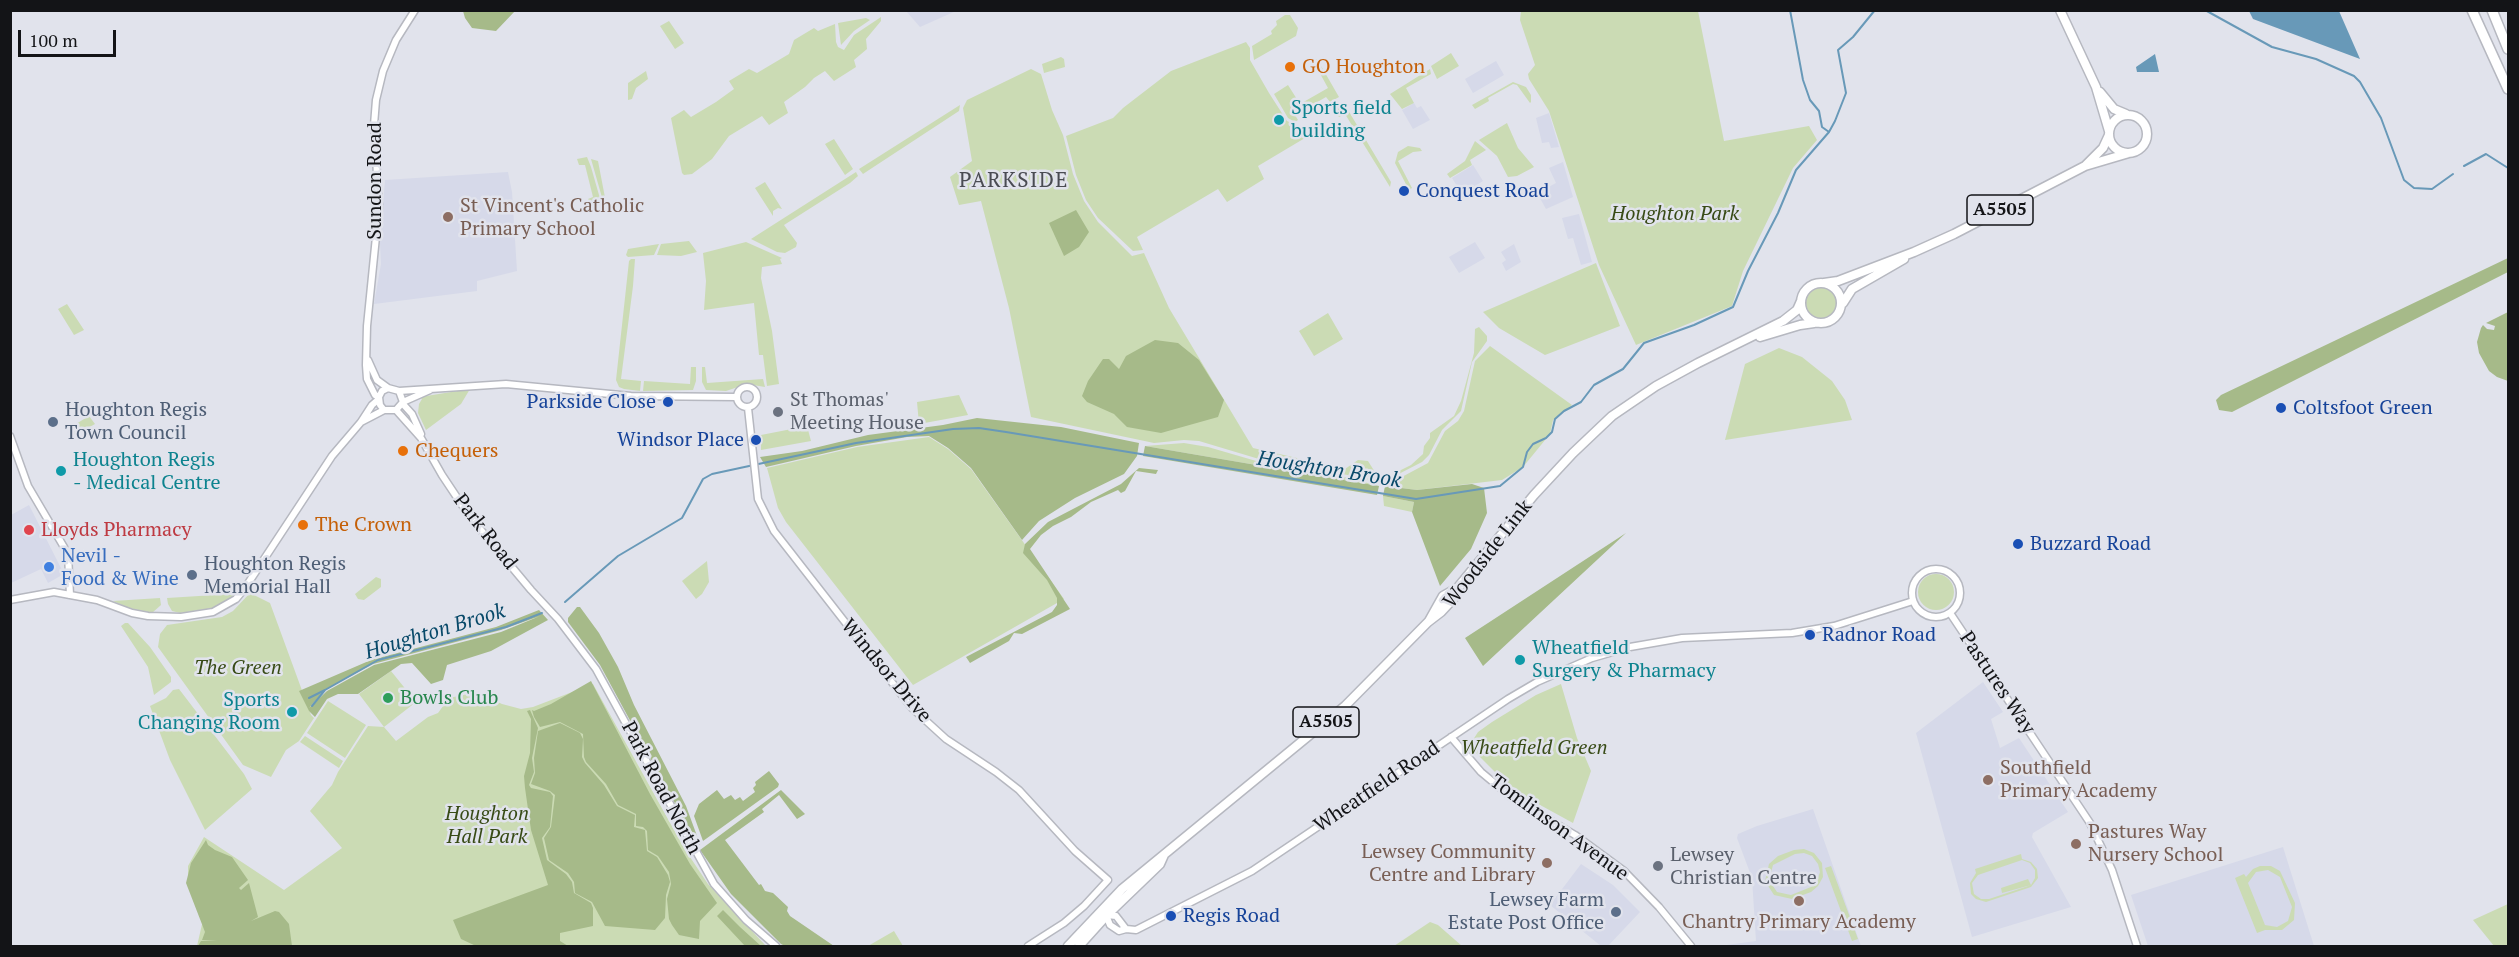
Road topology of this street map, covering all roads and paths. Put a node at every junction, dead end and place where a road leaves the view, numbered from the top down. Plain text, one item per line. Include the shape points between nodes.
1 (415, 10) edge
2 (2060, 10) edge
3 (2472, 10) edge
4 (2492, 10) edge
5 (2508, 50) edge
6 (2096, 87) junction
7 (2508, 89) edge
8 (2127, 114) junction
9 (2109, 133) junction
10 (2129, 153) junction
11 (2085, 166) junction
12 (1914, 252) junction
13 (1824, 283) junction
14 (1801, 301) junction
15 (1841, 307) junction
16 (1821, 323) junction
17 (1740, 342) junction
18 (368, 360) junction
19 (388, 388) junction
20 (433, 388) junction
21 (399, 391) junction
22 (737, 397) junction
23 (379, 398) junction
24 (403, 403) junction
25 (748, 408) junction
26 (384, 410) junction
27 (396, 411) junction
28 (361, 422) junction
29 (10, 436) edge
30 (422, 438) junction
31 (70, 595) junction
32 (10, 600) edge
33 (1913, 601) junction
34 (1950, 613) junction
35 (558, 619) joint
36 (1451, 737) junction
37 (1105, 913) junction
38 (776, 946) edge
39 (1028, 946) edge
40 (1068, 946) edge
41 (1079, 946) edge
42 (1691, 946) edge
43 (2137, 946) edge

1 - 18 street, Sundon Road via 392,50 376,100 379,207 367,326
2 - 6 main road
3 - 7 highway
4 - 5 highway
6 - 8 main road via 2111,106
6 - 9 main road
8 - 9 main road, A5505 via 2113,122
8 - 10 main road via 2140,118 2148,134 2144,145
9 - 10 main road via 2115,148
9 - 11 main road, Woodside Link / A5505 via 2103,148
10 - 11 main road, Woodside Link / A5505
11 - 12 main road, Woodside Link / A5505
12 - 13 main road, Woodside Link / A5505
12 - 15 main road, Woodside Link / A5505 via 1852,289
13 - 14 main road, Woodside Link via 1809,287
13 - 15 main road via 1838,291
14 - 16 main road via 1808,319
14 - 17 main road, Woodside Link via 1790,317
15 - 16 main road, Woodside Link via 1832,320
16 - 17 main road, Woodside Link
17 - 37 main road, Woodside Link / A5505 via 1656,386 1611,416 1560,466 1459,586 1443,596 1428,622 1345,706 1165,853 1160,864
18 - 19 street via 377,380
18 - 23 street, Sundon Road via 367,379
19 - 21 street
19 - 23 street
20 - 21 street
20 - 22 street via 506,384 631,396
20 - 24 street
21 - 24 street
22 - 25 street
22 - 25 street via 746,387 756,391 758,400
23 - 26 street
23 - 28 street
24 - 27 street
24 - 30 street, Park Road via 416,420
25 - 39 street, Windsor Drive via 760,504 774,531 912,708 946,739 1019,790 1075,851 1108,880 1078,912
26 - 27 street
26 - 28 street
27 - 30 street, Park Road
28 - 31 street via 332,456 236,599 213,612 148,616
29 - 31 street via 28,486 68,554
30 - 35 street, Park Road via 470,517
31 - 32 street via 51,592
33 - 34 street via 1929,616
33 - 34 street via 1912,588 1919,576 1931,569 1946,570 1957,579 1961,594
33 - 36 street, Wheatfield Road via 1834,626 1792,633 1682,638 1592,658 1537,682
34 - 43 street, Pastures Way via 2090,824 2112,870
35 - 38 street, Park Road North via 596,669 714,884
36 - 37 street, Wheatfield Road via 1252,871 1140,929 1126,929 1116,916
36 - 42 street, Tomlinson Avenue via 1481,772 1510,797 1575,835 1624,871
37 - 40 main road, Woodside Link / A5505
37 - 41 main road, Woodside Link / A5505

